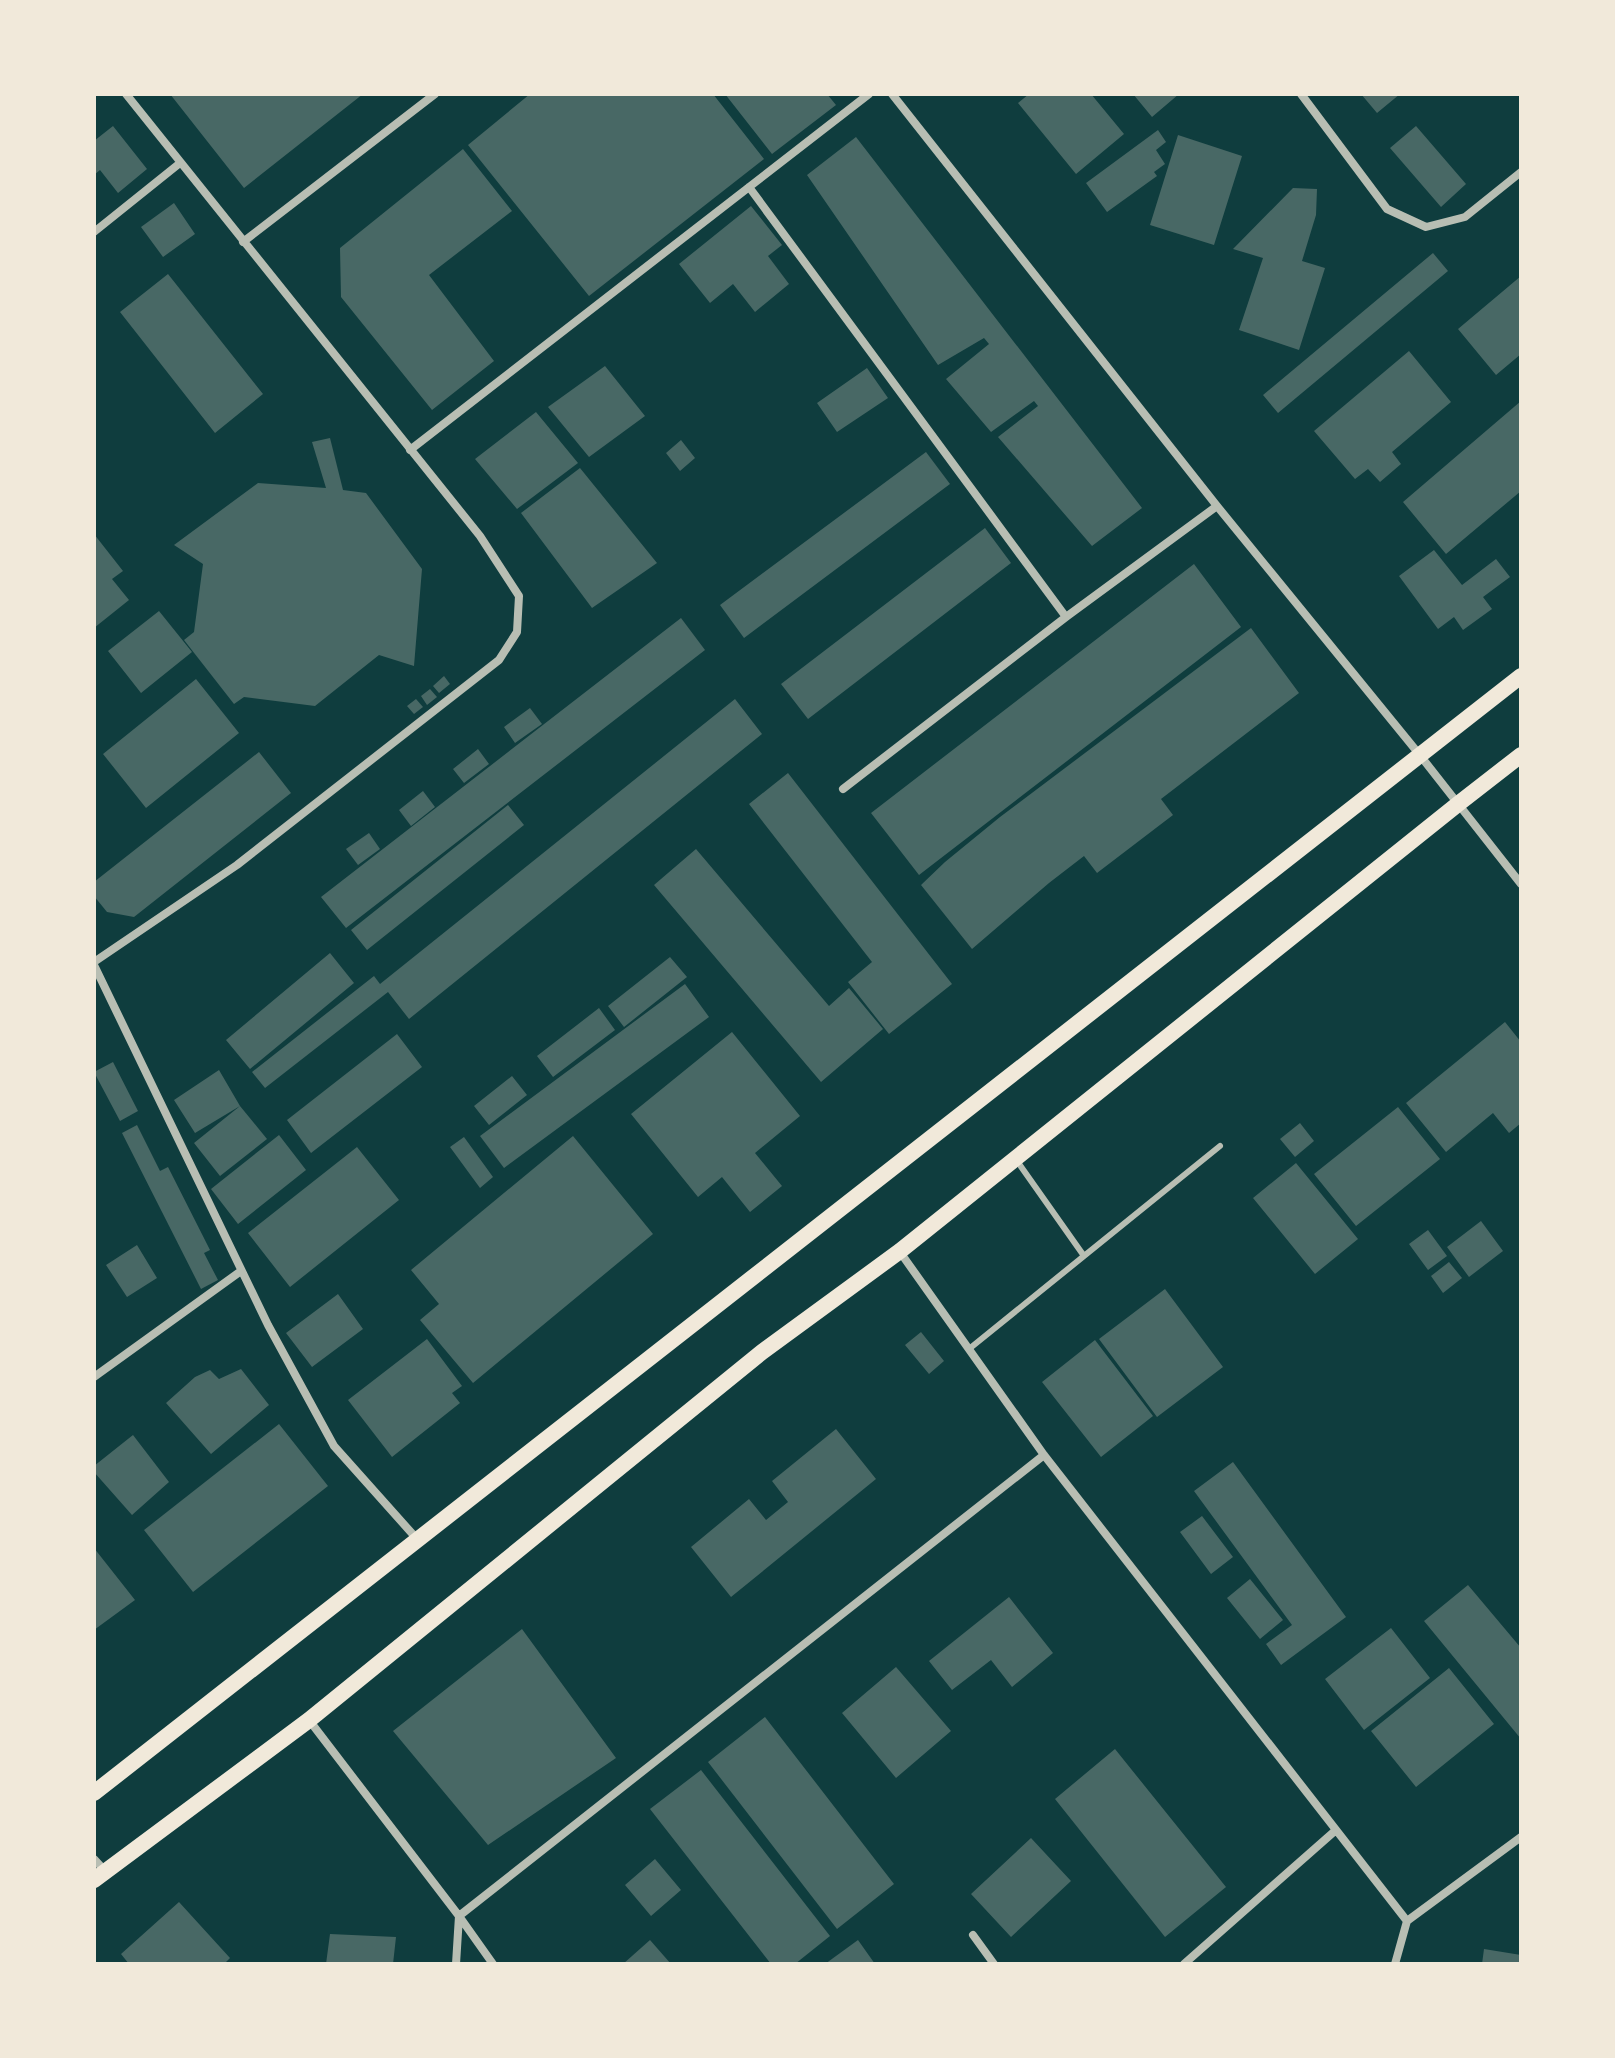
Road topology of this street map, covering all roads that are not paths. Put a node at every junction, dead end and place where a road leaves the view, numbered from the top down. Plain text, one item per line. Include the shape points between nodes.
1 (126, 94) edge
2 (435, 94) edge
3 (869, 94) edge
4 (892, 94) edge
5 (1301, 94) edge
6 (180, 163) junction
7 (1521, 172) edge
8 (749, 187) junction
9 (94, 232) edge
10 (243, 242) junction
11 (410, 450) junction
12 (1217, 506) junction
13 (1066, 617) junction
14 (1521, 676) edge
15 (1419, 754) junction
16 (1521, 755) edge
17 (843, 789) dead end
18 (1458, 804) junction
19 (1521, 884) edge
20 (94, 963) edge
21 (1220, 1146) dead end
22 (1015, 1159) junction
23 (900, 1251) junction
24 (1084, 1256) junction
25 (241, 1271) junction
26 (969, 1349) junction
27 (94, 1377) edge
28 (1044, 1455) junction
29 (417, 1539) junction
30 (309, 1720) junction
31 (94, 1793) edge
32 (1336, 1830) junction
33 (1521, 1837) edge
34 (98, 1870) edge
35 (459, 1916) junction
36 (1407, 1921) junction
37 (973, 1935) dead end
38 (456, 1964) edge
39 (493, 1964) edge
40 (994, 1964) edge
41 (1184, 1964) edge
42 (1395, 1964) edge

1 - 6 street
2 - 10 street
3 - 8 street
4 - 12 street
5 - 7 street via 1387,209 1426,227 1465,217
6 - 9 street
6 - 10 street
8 - 11 street
8 - 13 street
10 - 11 street
11 - 20 street via 480,536 519,596 517,632 499,660 237,865
12 - 13 street
12 - 15 street
13 - 17 street
14 - 15 main road
15 - 18 street
15 - 29 main road
16 - 18 main road
18 - 19 street
18 - 22 main road
20 - 25 street
21 - 24 lane
22 - 23 main road
22 - 24 lane
23 - 26 street
23 - 30 main road via 762,1352
24 - 26 lane
25 - 27 street
25 - 29 street via 334,1446
26 - 28 street
28 - 32 street
28 - 35 street
29 - 31 main road
30 - 34 main road
30 - 35 street
32 - 36 street
32 - 41 street
33 - 36 street
35 - 38 street
35 - 39 street
36 - 42 street
37 - 40 street

